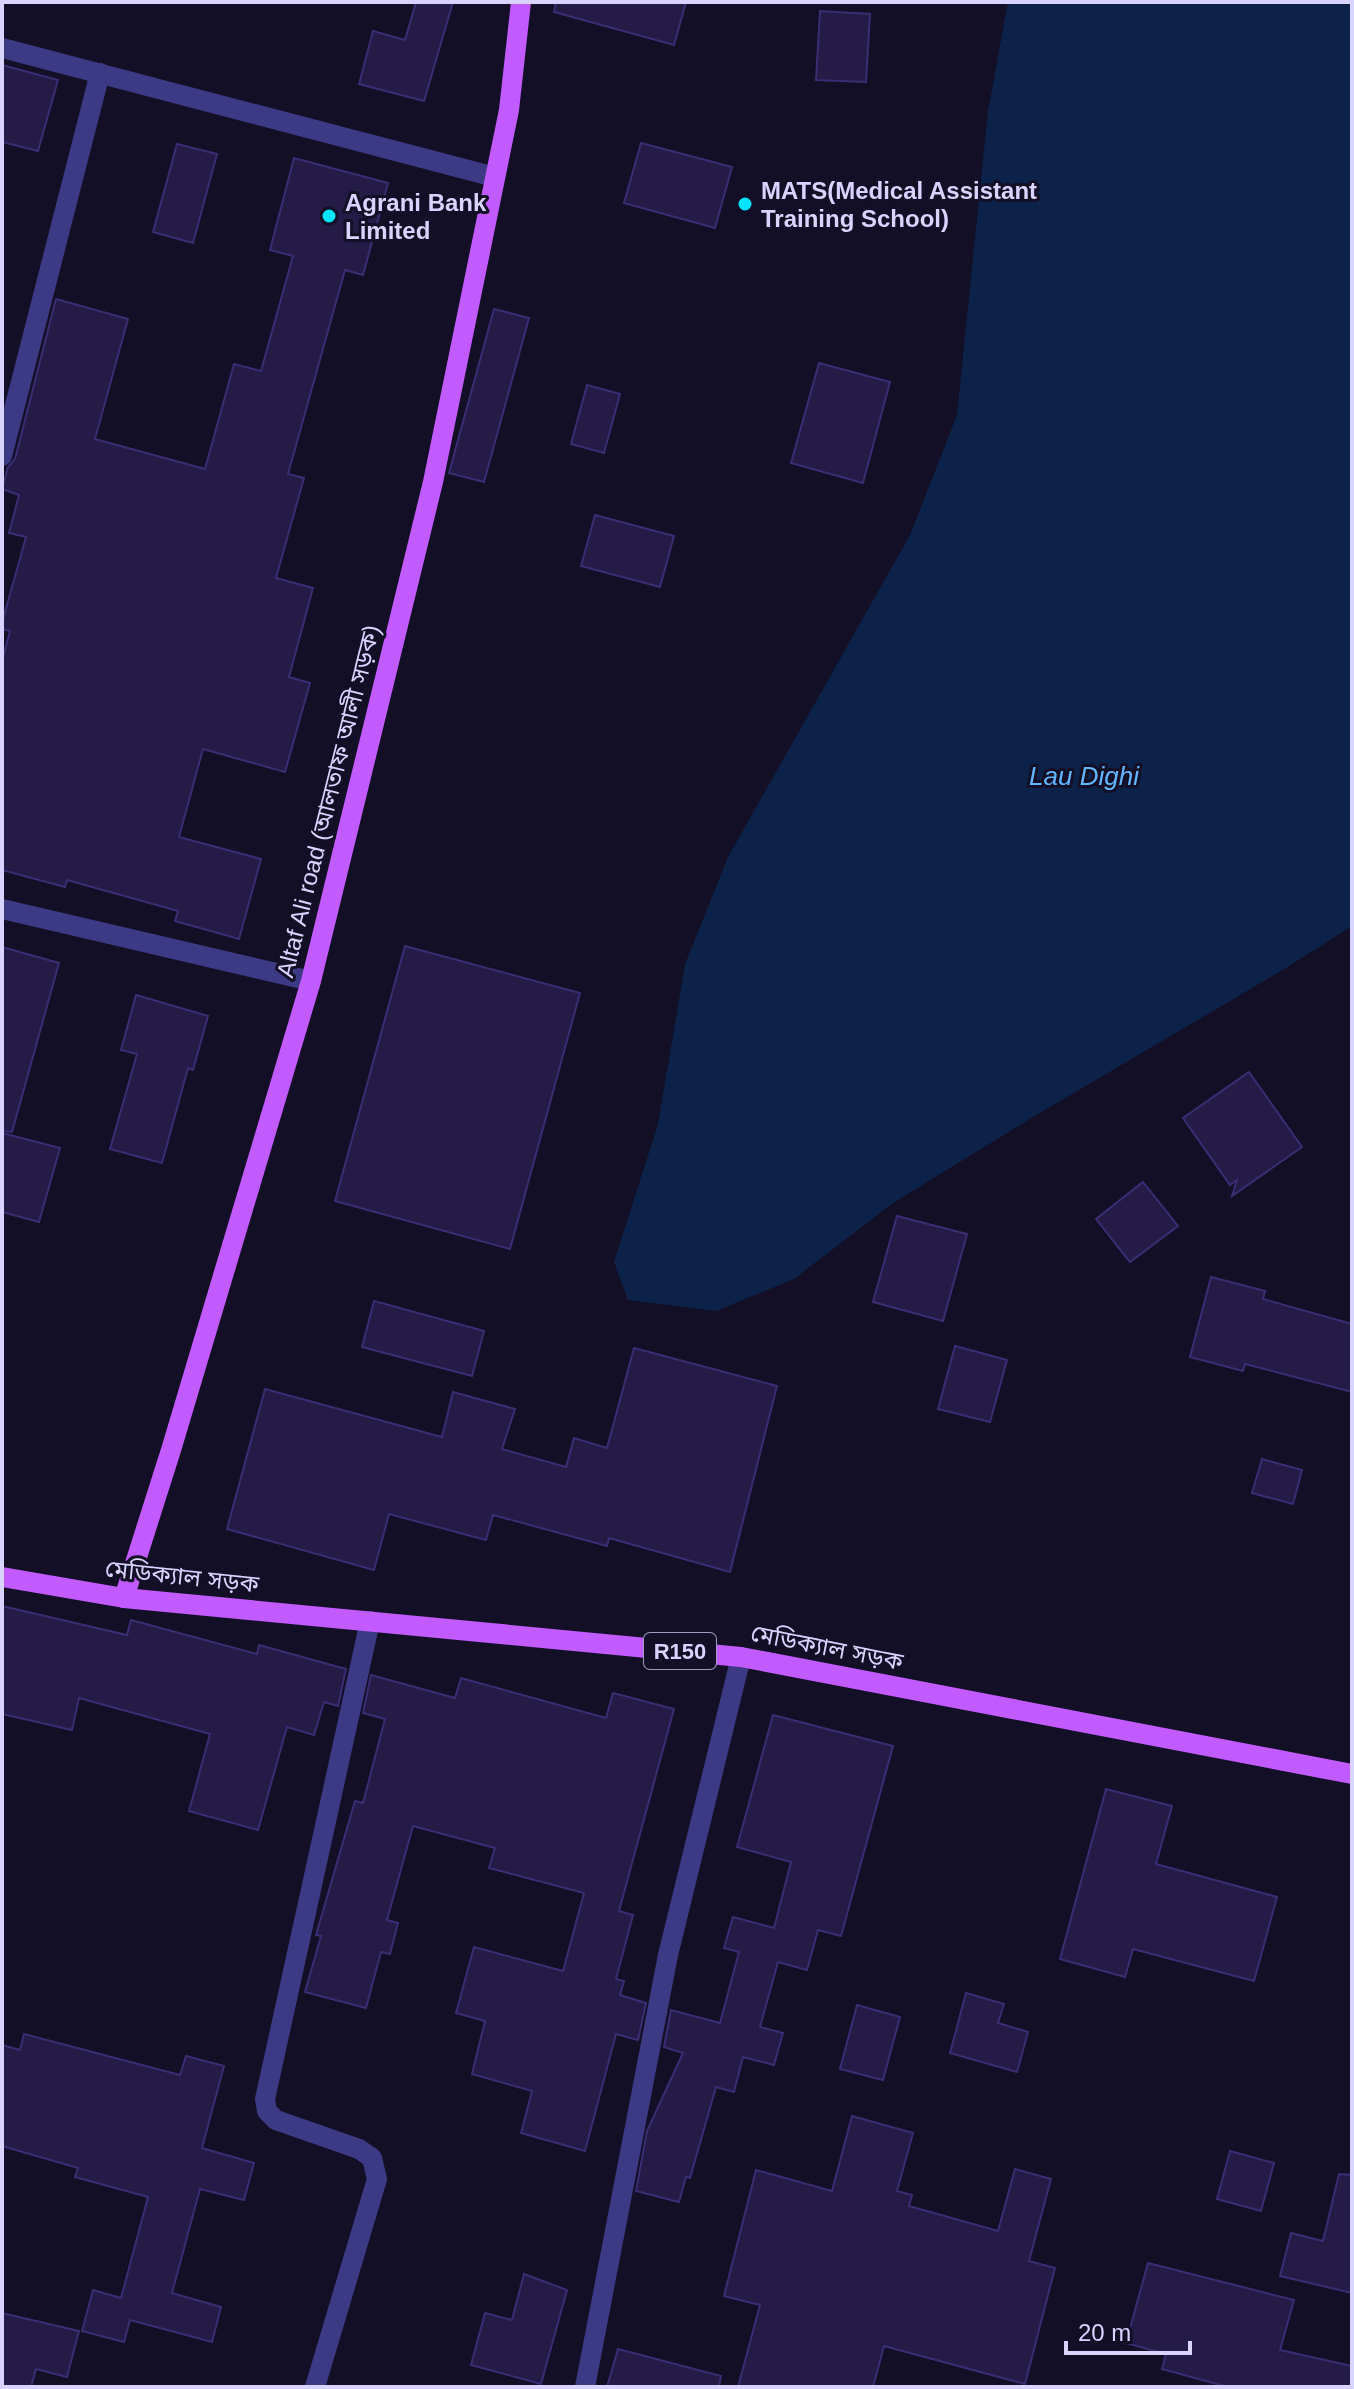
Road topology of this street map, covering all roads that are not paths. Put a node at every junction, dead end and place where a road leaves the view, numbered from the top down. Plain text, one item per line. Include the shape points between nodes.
1 (521, 2) edge
2 (2, 48) edge
3 (100, 73) junction
4 (495, 177) junction
5 (2, 456) edge
6 (2, 909) edge
7 (311, 981) junction
8 (2, 1577) edge
9 (124, 1598) junction
10 (370, 1621) junction
11 (741, 1657) junction
12 (1352, 1774) edge
13 (315, 2387) edge
14 (585, 2387) edge

1 - 4 main road, Altaf Ali road (আলতাফ আলী সড়ক) via 509,110
2 - 3 street
3 - 4 street
3 - 5 street
4 - 7 main road, Altaf Ali road (আলতাফ আলী সড়ক) via 433,482
6 - 7 street
7 - 9 main road, Altaf Ali road (আলতাফ আলী সড়ক)
8 - 9 main road, মেডিক্যাল সড়ক / R150
9 - 10 main road, মেডিক্যাল সড়ক / R150
10 - 11 main road, মেডিক্যাল সড়ক / R150
10 - 13 street via 265,2099 276,2120 372,2158 377,2179
11 - 12 main road, মেডিক্যাল সড়ক / R150
11 - 14 street via 668,1955

